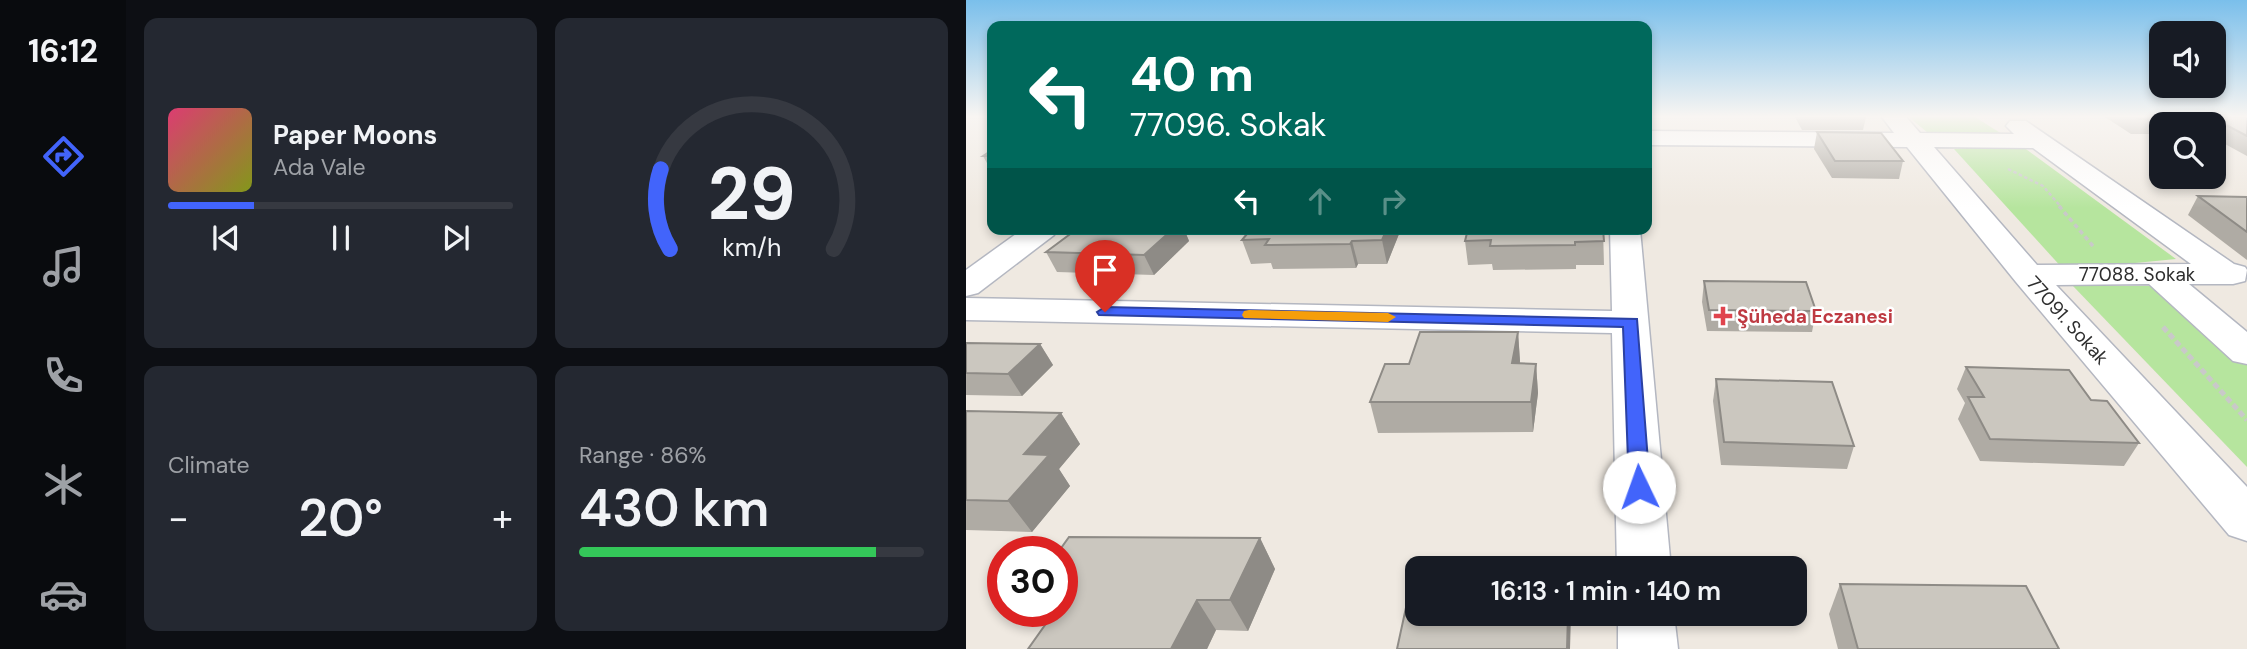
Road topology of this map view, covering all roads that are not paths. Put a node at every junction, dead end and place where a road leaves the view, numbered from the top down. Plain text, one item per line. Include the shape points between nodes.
1 (1919, 147) edge
2 (2048, 147) edge
3 (1034, 235) edge
4 (1625, 235) edge
5 (974, 274) edge
6 (2236, 274) edge
7 (2028, 275) junction
8 (2158, 275) junction
9 (966, 309) edge
10 (1631, 322) junction
11 (2247, 352) edge
12 (2247, 520) edge
13 (1643, 556) edge
14 (1647, 626) edge
15 (1648, 649) edge

1 - 7 street, 77091. Sokak
2 - 6 street
3 - 5 street
4 - 10 street
6 - 8 street, 77088. Sokak
7 - 8 street, 77088. Sokak
7 - 12 street, 77091. Sokak
8 - 11 street
9 - 10 street
10 - 13 street
14 - 15 street

